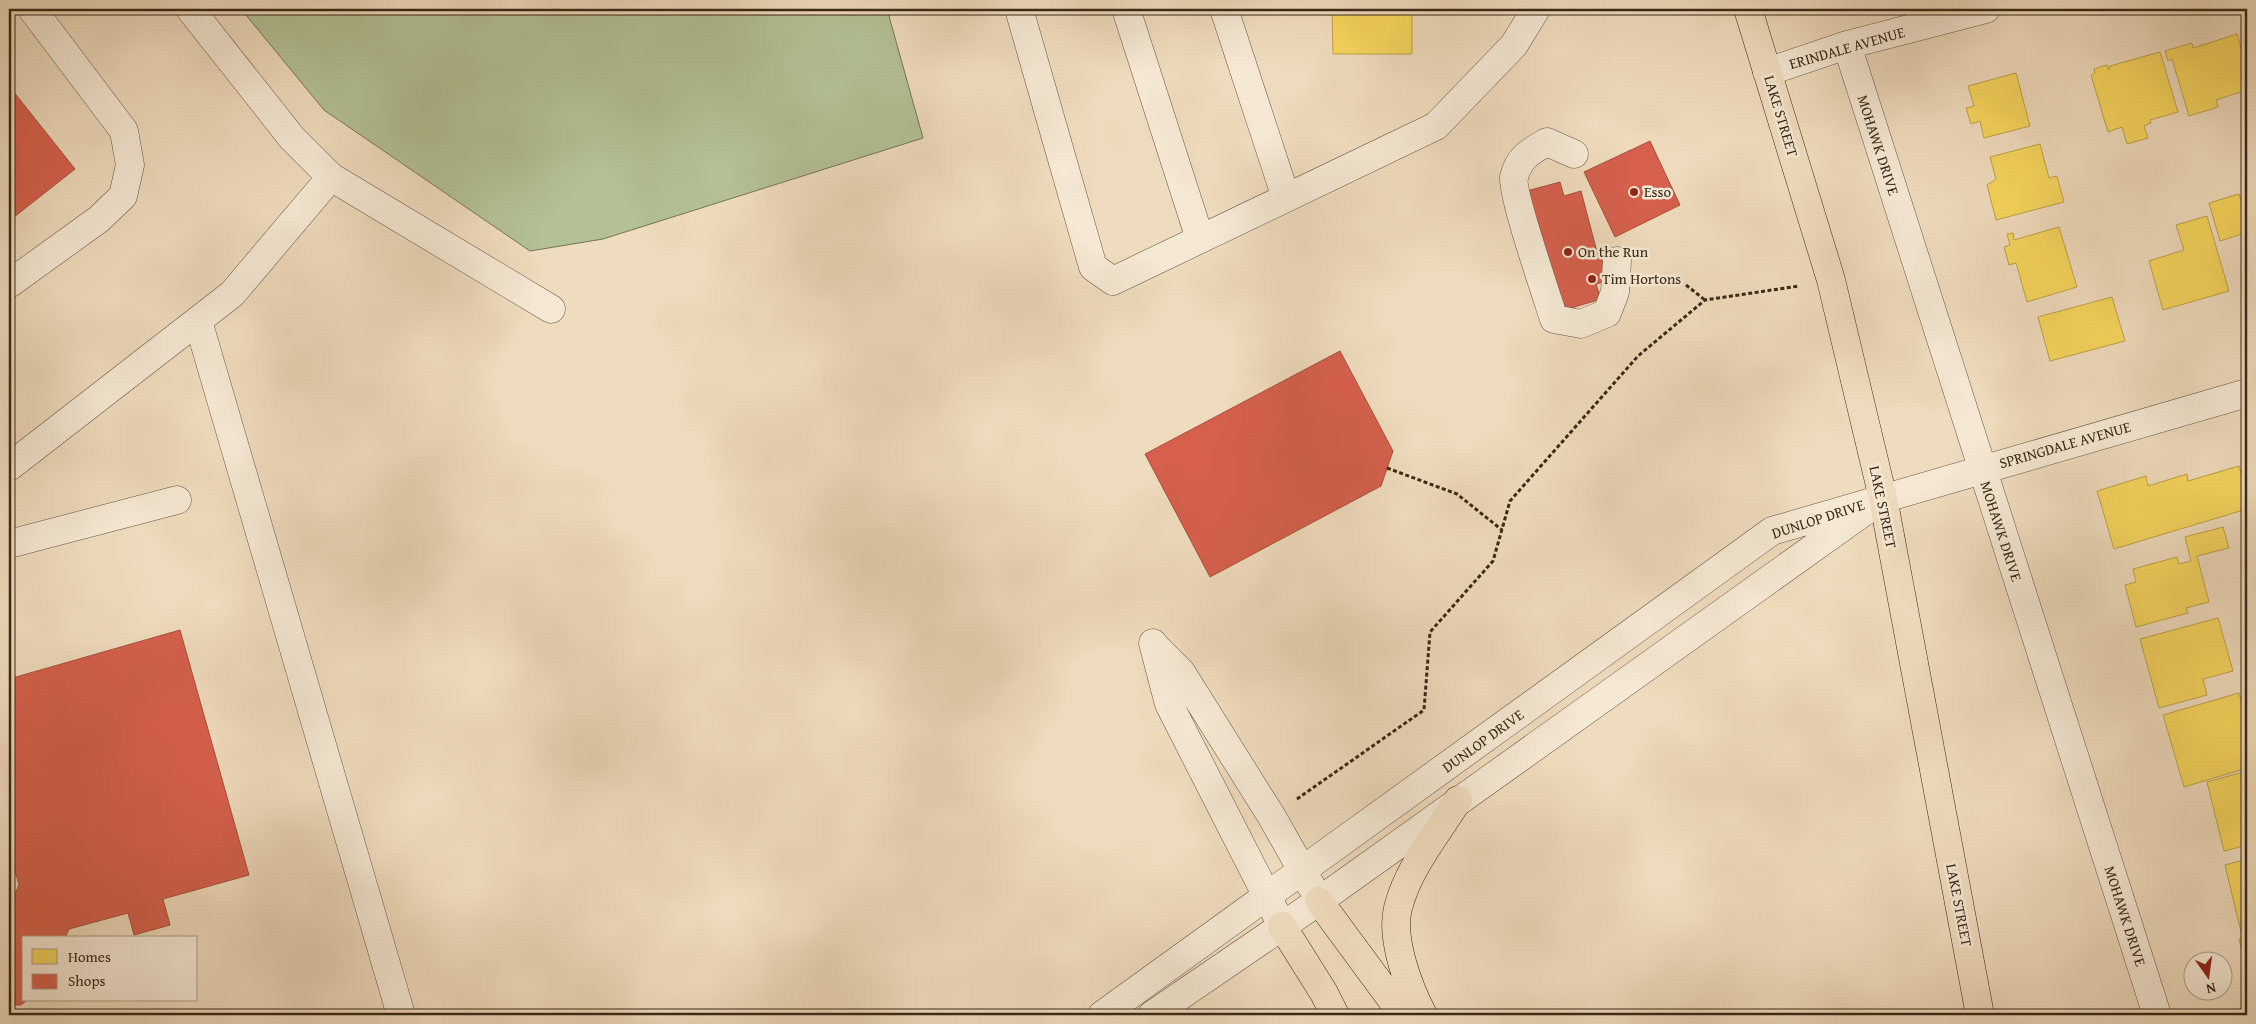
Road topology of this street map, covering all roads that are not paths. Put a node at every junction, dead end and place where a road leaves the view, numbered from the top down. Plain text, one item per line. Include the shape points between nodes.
1 (32, 9) edge
2 (190, 9) edge
3 (1019, 9) edge
4 (1126, 9) edge
5 (1224, 9) edge
6 (1536, 9) edge
7 (1748, 9) edge
8 (1986, 9) edge
9 (1847, 45) junction
10 (1767, 72) junction
11 (1574, 154) dead end
12 (331, 177) junction
13 (1286, 198) junction
14 (1200, 239) junction
15 (1616, 262) dead end
16 (9, 284) edge
17 (552, 309) dead end
18 (198, 321) junction
19 (2247, 393) edge
20 (9, 467) edge
21 (1981, 469) junction
22 (1883, 498) junction
23 (177, 500) dead end
24 (9, 544) edge
25 (1458, 800) junction
26 (1303, 872) junction
27 (1267, 897) junction
28 (1319, 901) junction
29 (1282, 926) junction
30 (401, 1015) edge
31 (1102, 1015) edge
32 (1152, 1015) edge
33 (1335, 1015) edge
34 (1403, 1015) edge
35 (1423, 1015) edge
36 (1980, 1015) edge
37 (2157, 1015) edge

1 - 16 street via 124,131 130,165 122,196 100,219
2 - 12 street via 292,138
3 - 14 street via 1093,267 1113,281
4 - 14 street
5 - 13 street
6 - 13 street via 1514,45 1436,126
7 - 10 main road, LAKE STREET
8 - 9 street, ERINDALE AVENUE
9 - 10 street, ERINDALE AVENUE
9 - 21 street, MOHAWK DRIVE
10 - 22 main road, LAKE STREET via 1831,280
11 - 15 street via 1547,142 1524,155 1514,178 1520,209 1554,319 1581,324 1607,313 1615,292
12 - 17 street
12 - 18 street via 232,294
13 - 14 street
18 - 20 street
18 - 30 street
19 - 21 street, SPRINGDALE AVENUE
21 - 22 street, SPRINGDALE AVENUE
21 - 37 street, MOHAWK DRIVE
22 - 25 street, DUNLOP DRIVE
22 - 26 street, DUNLOP DRIVE via 1772,531
22 - 36 main road, LAKE STREET
23 - 24 street
25 - 28 street, DUNLOP DRIVE
25 - 35 main road via 1409,878 1398,910 1398,940 1410,992
26 - 27 street, DUNLOP DRIVE
26 - 27 street via 1182,672 1153,643 1169,704
26 - 28 street
27 - 29 street
27 - 31 street, DUNLOP DRIVE
28 - 29 street, DUNLOP DRIVE
28 - 34 main road
29 - 32 street, DUNLOP DRIVE
29 - 33 main road

